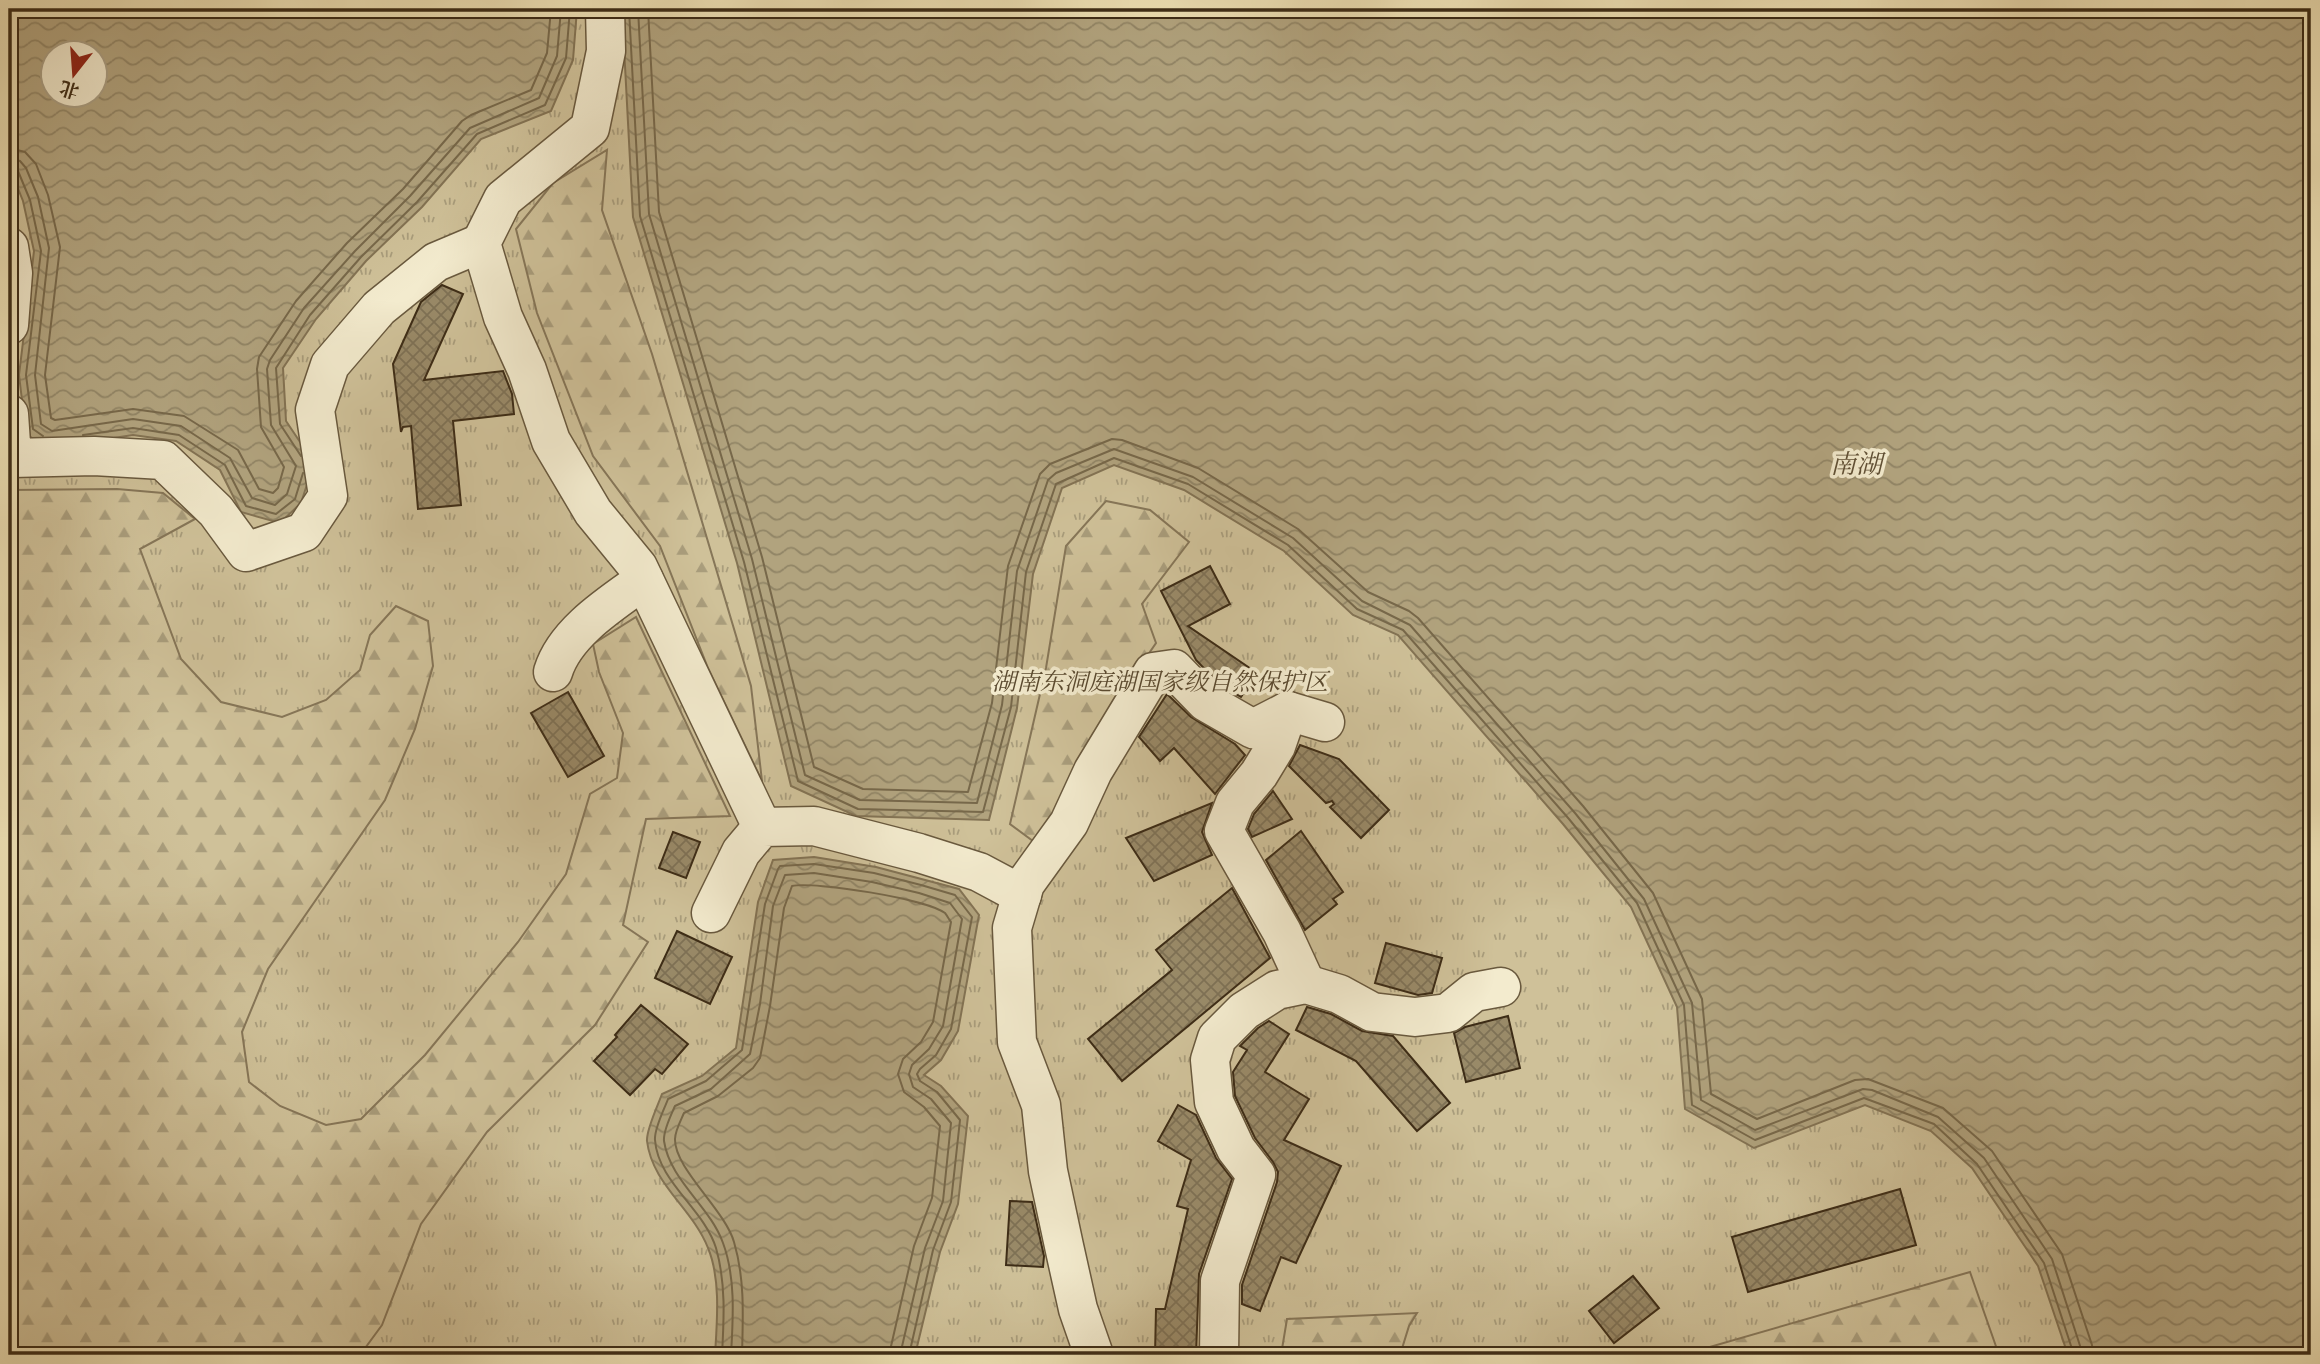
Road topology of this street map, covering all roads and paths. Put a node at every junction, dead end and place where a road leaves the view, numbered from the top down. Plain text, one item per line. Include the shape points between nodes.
1 (605, 9) edge
2 (481, 243) junction
3 (9, 247) edge
4 (9, 325) edge
5 (9, 414) edge
6 (644, 580) junction
7 (553, 672) dead end
8 (1288, 711) junction
9 (1325, 722) dead end
10 (762, 827) junction
11 (1022, 895) junction
12 (711, 913) dead end
13 (1307, 984) junction
14 (1501, 987) dead end
15 (1094, 1355) edge
16 (1219, 1355) edge

1 - 2 street via 606,51 590,128 503,199
2 - 5 street via 436,262 379,307 330,365 315,410 328,496 304,532 246,552 216,511 163,460 12,458
2 - 6 street via 503,317 551,441 593,512
3 - 4 street via 13,273
6 - 7 street via 594,617 558,657
6 - 10 street
8 - 9 street
8 - 11 street via 1253,729 1206,702 1174,669 1153,672 1093,771 1069,823 1025,884
8 - 13 street via 1276,746 1235,803 1224,831
10 - 11 street via 814,826 919,853 979,872
10 - 12 street via 741,852
11 - 15 street via 1012,928 1017,1042 1041,1105 1048,1171 1077,1309
13 - 14 street via 1339,994 1372,1013 1415,1017 1448,1013 1474,992
13 - 16 street via 1277,990 1244,1011 1217,1038 1210,1060 1214,1102 1236,1149 1256,1175 1220,1281

